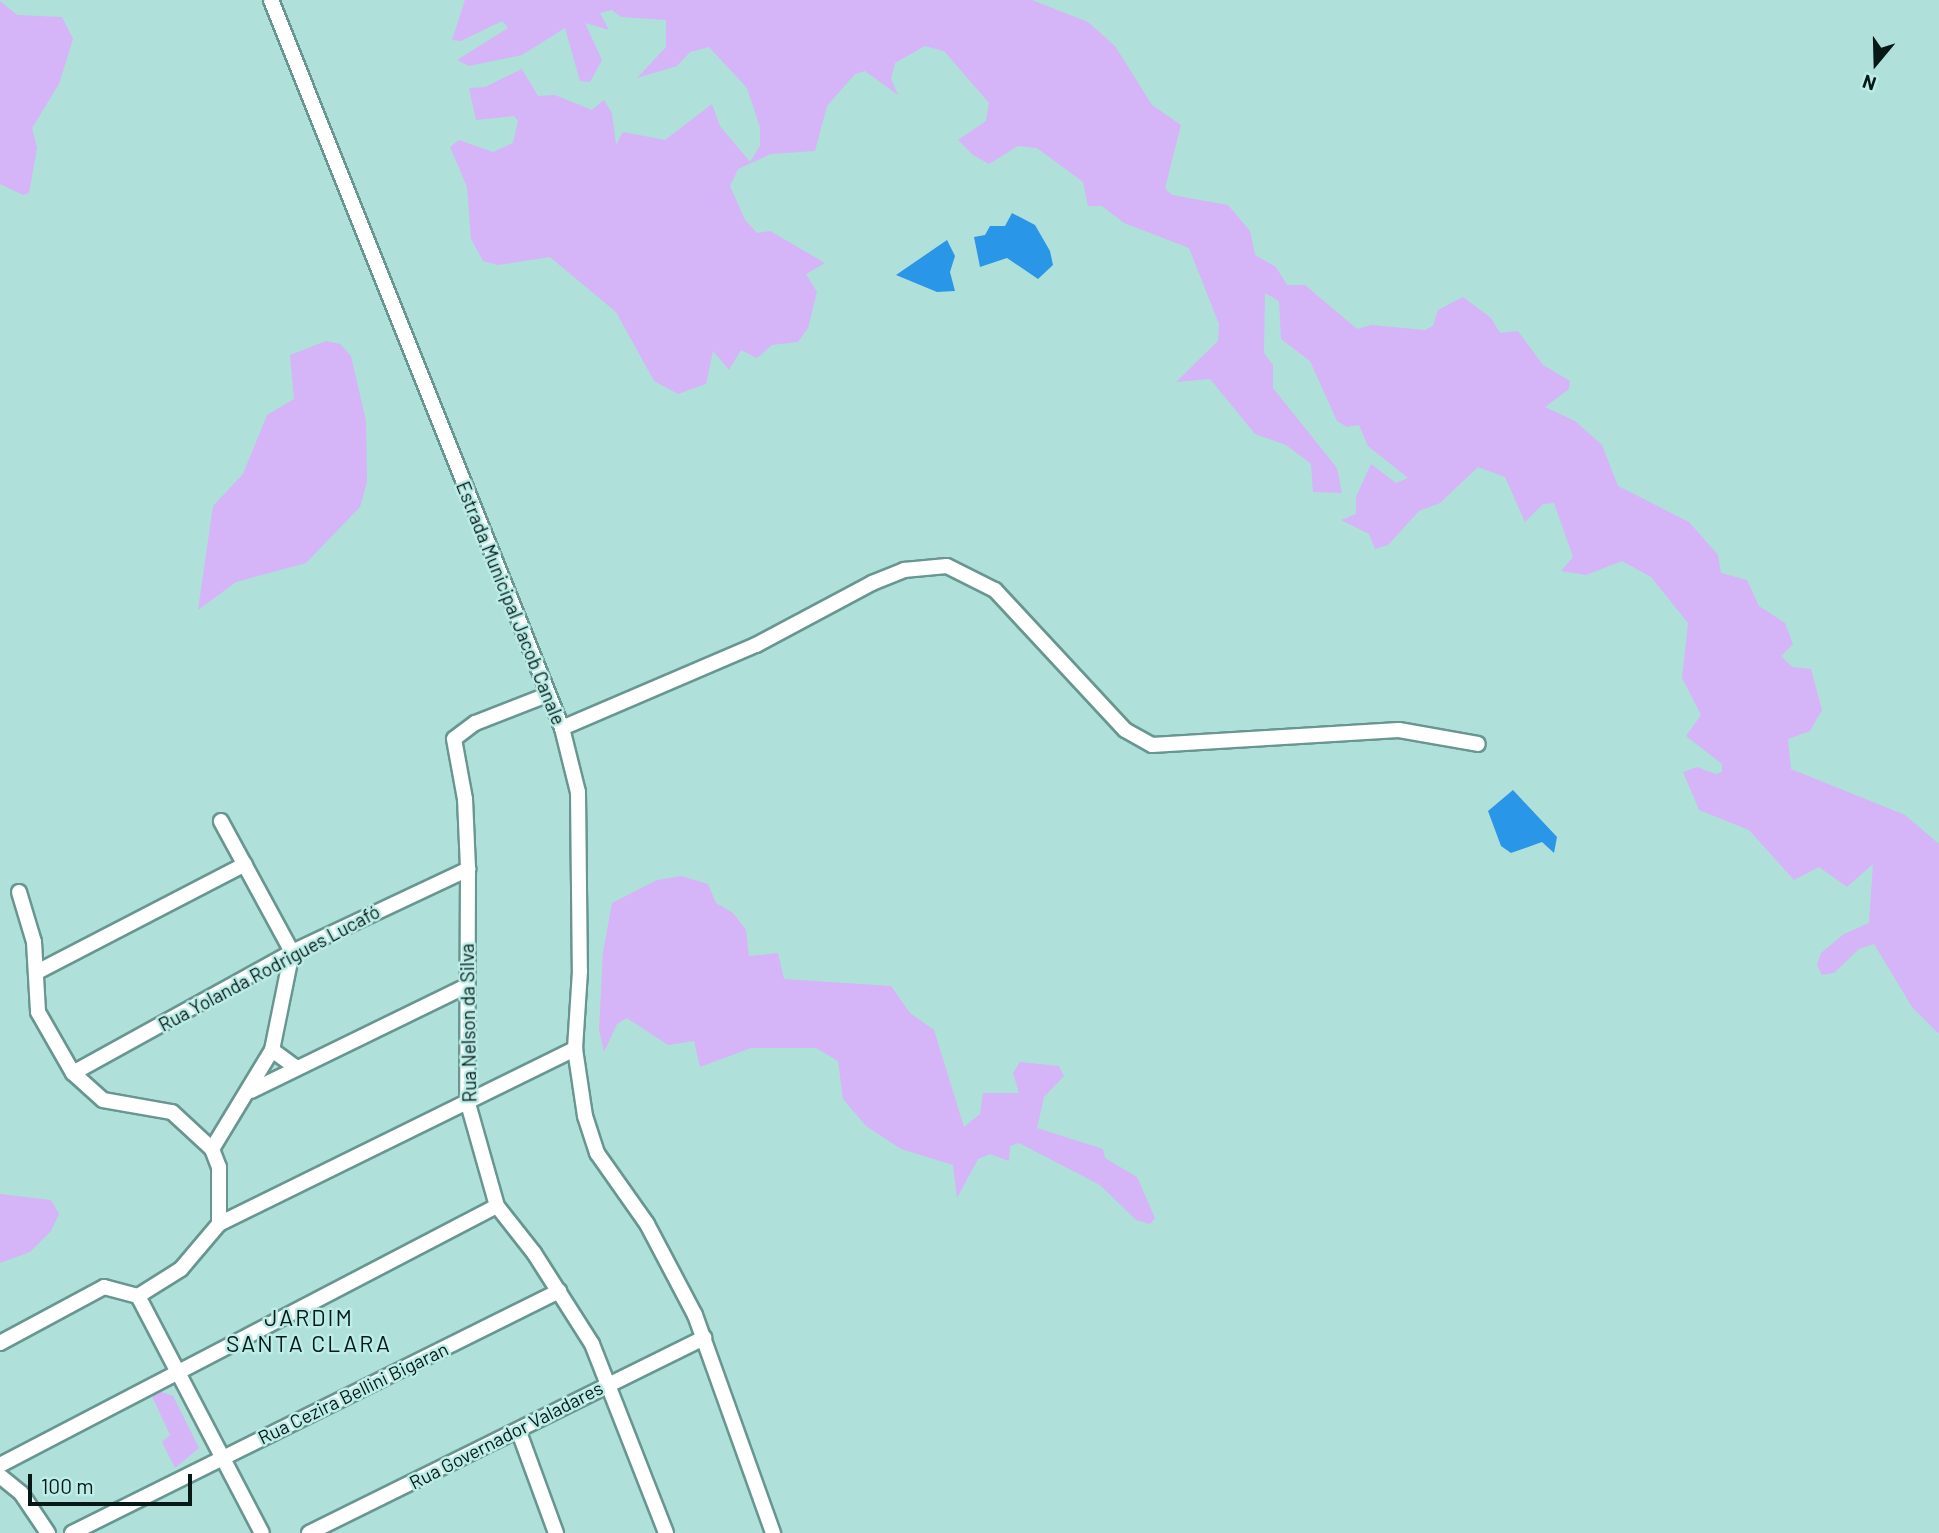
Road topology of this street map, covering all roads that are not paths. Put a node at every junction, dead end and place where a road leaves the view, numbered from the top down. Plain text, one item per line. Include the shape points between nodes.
1 (271, 0) edge
2 (547, 695) junction
3 (562, 729) junction
4 (1478, 744) dead end
5 (221, 821) dead end
6 (245, 864) junction
7 (468, 869) junction
8 (19, 892) dead end
9 (292, 952) junction
10 (37, 972) junction
11 (466, 986) junction
12 (575, 1049) junction
13 (272, 1050) junction
14 (295, 1067) junction
15 (73, 1073) junction
16 (251, 1091) junction
17 (467, 1100) junction
18 (212, 1149) junction
19 (497, 1206) junction
20 (219, 1224) junction
21 (559, 1291) junction
22 (138, 1296) junction
23 (704, 1338) junction
24 (0, 1343) edge
25 (176, 1369) junction
26 (611, 1382) junction
27 (519, 1432) junction
28 (225, 1457) junction
29 (0, 1465) edge
30 (0, 1475) edge
31 (48, 1533) edge
32 (72, 1533) edge
33 (261, 1533) edge
34 (309, 1533) edge
35 (556, 1533) edge
36 (666, 1533) edge
37 (773, 1533) edge

1 - 2 street, Estrada Municipal Jacob Canale
2 - 3 street, Estrada Municipal Jacob Canale
2 - 7 street, Rua Nelson da Silva via 475,723 454,740 465,799
3 - 4 street via 755,646 872,583 904,570 947,566 995,590 1125,730 1152,745 1399,730
3 - 12 street, Estrada Municipal Jacob Canale via 578,792 580,971
5 - 6 street
6 - 9 street
6 - 10 street
7 - 9 street, Rua Yolanda Rodrigues Lucafó
7 - 11 street, Rua Nelson da Silva
8 - 10 street
9 - 13 street
9 - 15 street, Rua Yolanda Rodrigues Lucafó
10 - 15 street via 38,1012
11 - 14 street
11 - 17 street, Rua Nelson da Silva
12 - 17 street
12 - 23 street, Estrada Municipal Jacob Canale via 585,1116 597,1153 647,1224
13 - 14 street
13 - 16 street
14 - 16 street
15 - 18 street via 103,1100 172,1112
16 - 18 street
17 - 19 street, Rua Nelson da Silva
17 - 20 street
18 - 20 street via 219,1167
19 - 21 street, Rua Nelson da Silva
19 - 25 street
20 - 22 street via 181,1269
21 - 26 street, Rua Nelson da Silva
21 - 28 street, Rua Cezira Bellini Bigaran
22 - 24 street via 104,1287
22 - 25 street
23 - 26 street, Rua Governador Valadares
23 - 37 street, Estrada Municipal Jacob Canale
25 - 28 street
25 - 29 street
26 - 27 street, Rua Governador Valadares
26 - 36 street, Rua Nelson da Silva
27 - 34 street, Rua Governador Valadares
27 - 35 street
28 - 32 street, Rua Cezira Bellini Bigaran
28 - 33 street
30 - 31 street via 21,1493

